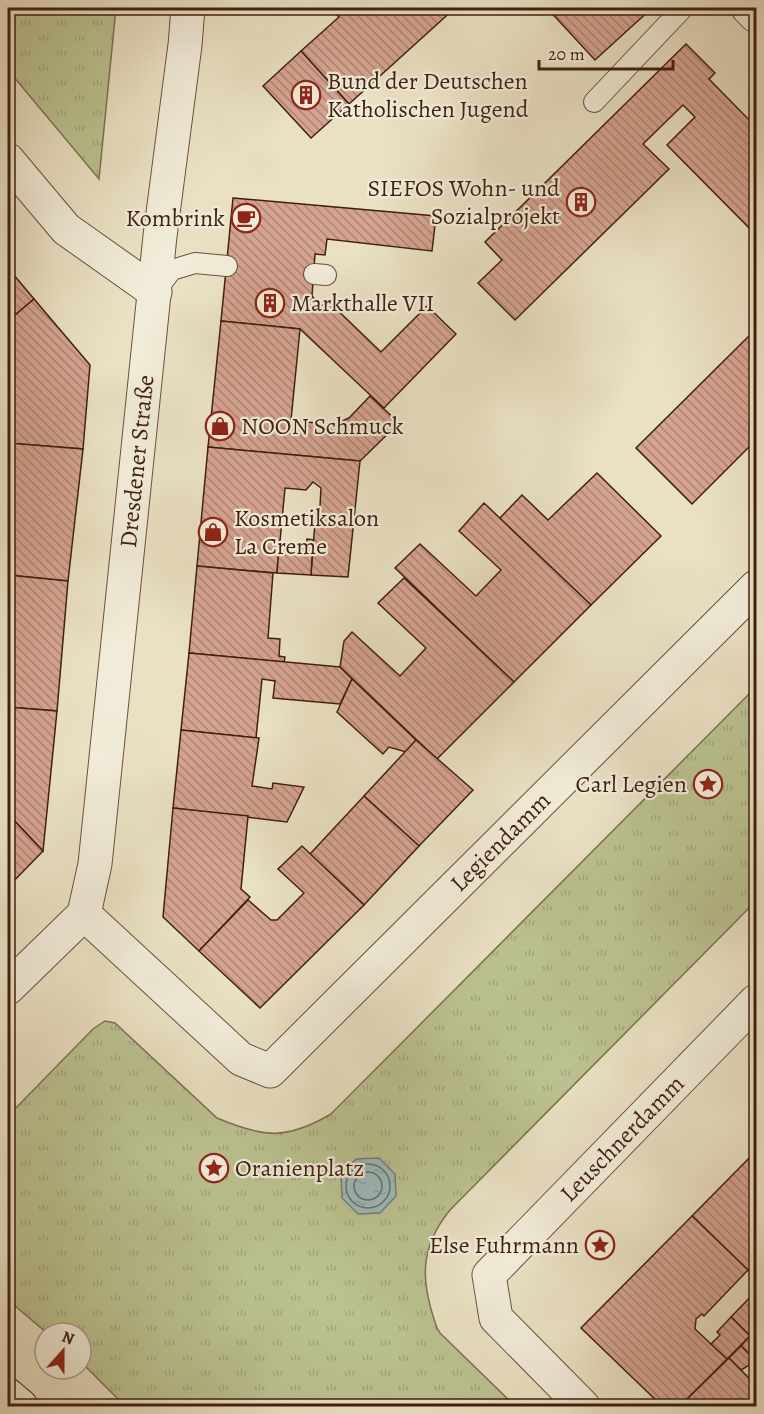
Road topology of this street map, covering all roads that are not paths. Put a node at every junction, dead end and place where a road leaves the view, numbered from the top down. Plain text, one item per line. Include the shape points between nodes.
1 (188, 8) edge
2 (683, 8) edge
3 (748, 8) edge
4 (756, 16) edge
5 (594, 102) dead end
6 (8, 160) edge
7 (227, 266) dead end
8 (155, 292) junction
9 (756, 587) edge
10 (84, 914) junction
11 (8, 988) edge
12 (756, 1001) edge
13 (8, 1395) edge
14 (21, 1407) edge
15 (584, 1407) edge

1 - 8 street, Dresdener Straße
2 - 5 lane
3 - 4 street
6 - 8 street via 66,229
7 - 8 lane via 195,263 172,270
8 - 10 street, Dresdener Straße via 95,864
9 - 10 street, Legiendamm via 270,1071 241,1059
10 - 11 street
12 - 15 street, Leuschnerdamm via 489,1275 496,1318
13 - 14 street

